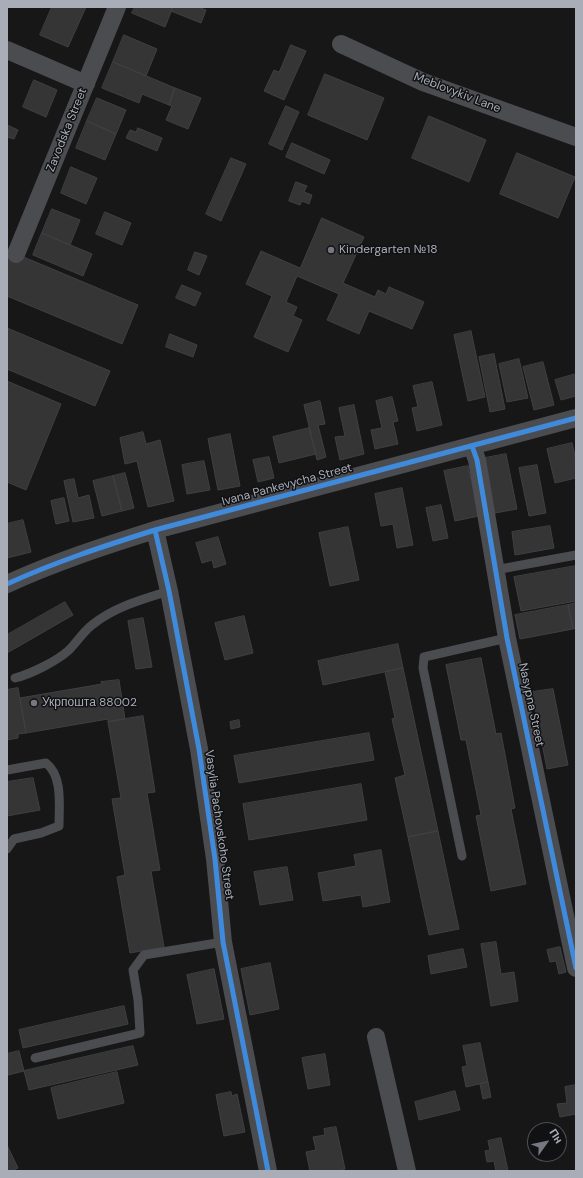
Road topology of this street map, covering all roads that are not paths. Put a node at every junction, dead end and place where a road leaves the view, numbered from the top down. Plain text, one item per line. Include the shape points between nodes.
1 (117, 7) edge
2 (341, 44) dead end
3 (7, 50) edge
4 (86, 84) junction
5 (576, 138) edge
6 (16, 254) dead end
7 (576, 418) edge
8 (472, 446) junction
9 (155, 530) junction
10 (576, 555) edge
11 (495, 570) junction
12 (7, 584) edge
13 (170, 591) junction
14 (507, 638) junction
15 (15, 678) dead end
16 (7, 770) edge
17 (7, 849) edge
18 (462, 856) dead end
19 (224, 942) junction
20 (576, 968) edge
21 (376, 1037) dead end
22 (35, 1058) dead end
23 (268, 1171) edge
24 (407, 1171) edge

1 - 4 street, Zavodska Street
2 - 5 street, Meblovykiv Lane via 423,82
3 - 4 street
4 - 6 street, Zavodska Street
7 - 8 street, Ivana Pankevycha Street
8 - 9 street, Ivana Pankevycha Street
8 - 11 street, Nasypna Street via 477,460
9 - 12 street, Ivana Pankevycha Street via 39,569
9 - 13 street, Vasylia Pachovskoho Street
10 - 11 lane
11 - 14 street, Nasypna Street
13 - 15 lane via 117,609 91,625 68,651 26,675
13 - 19 street, Vasylia Pachovskoho Street via 199,749
14 - 18 lane via 424,657 423,668
14 - 20 street, Nasypna Street
16 - 17 lane via 46,763 52,768 58,779 60,826 14,839
19 - 22 lane via 144,956 133,970 140,1033
19 - 23 street, Vasylia Pachovskoho Street
21 - 24 street

